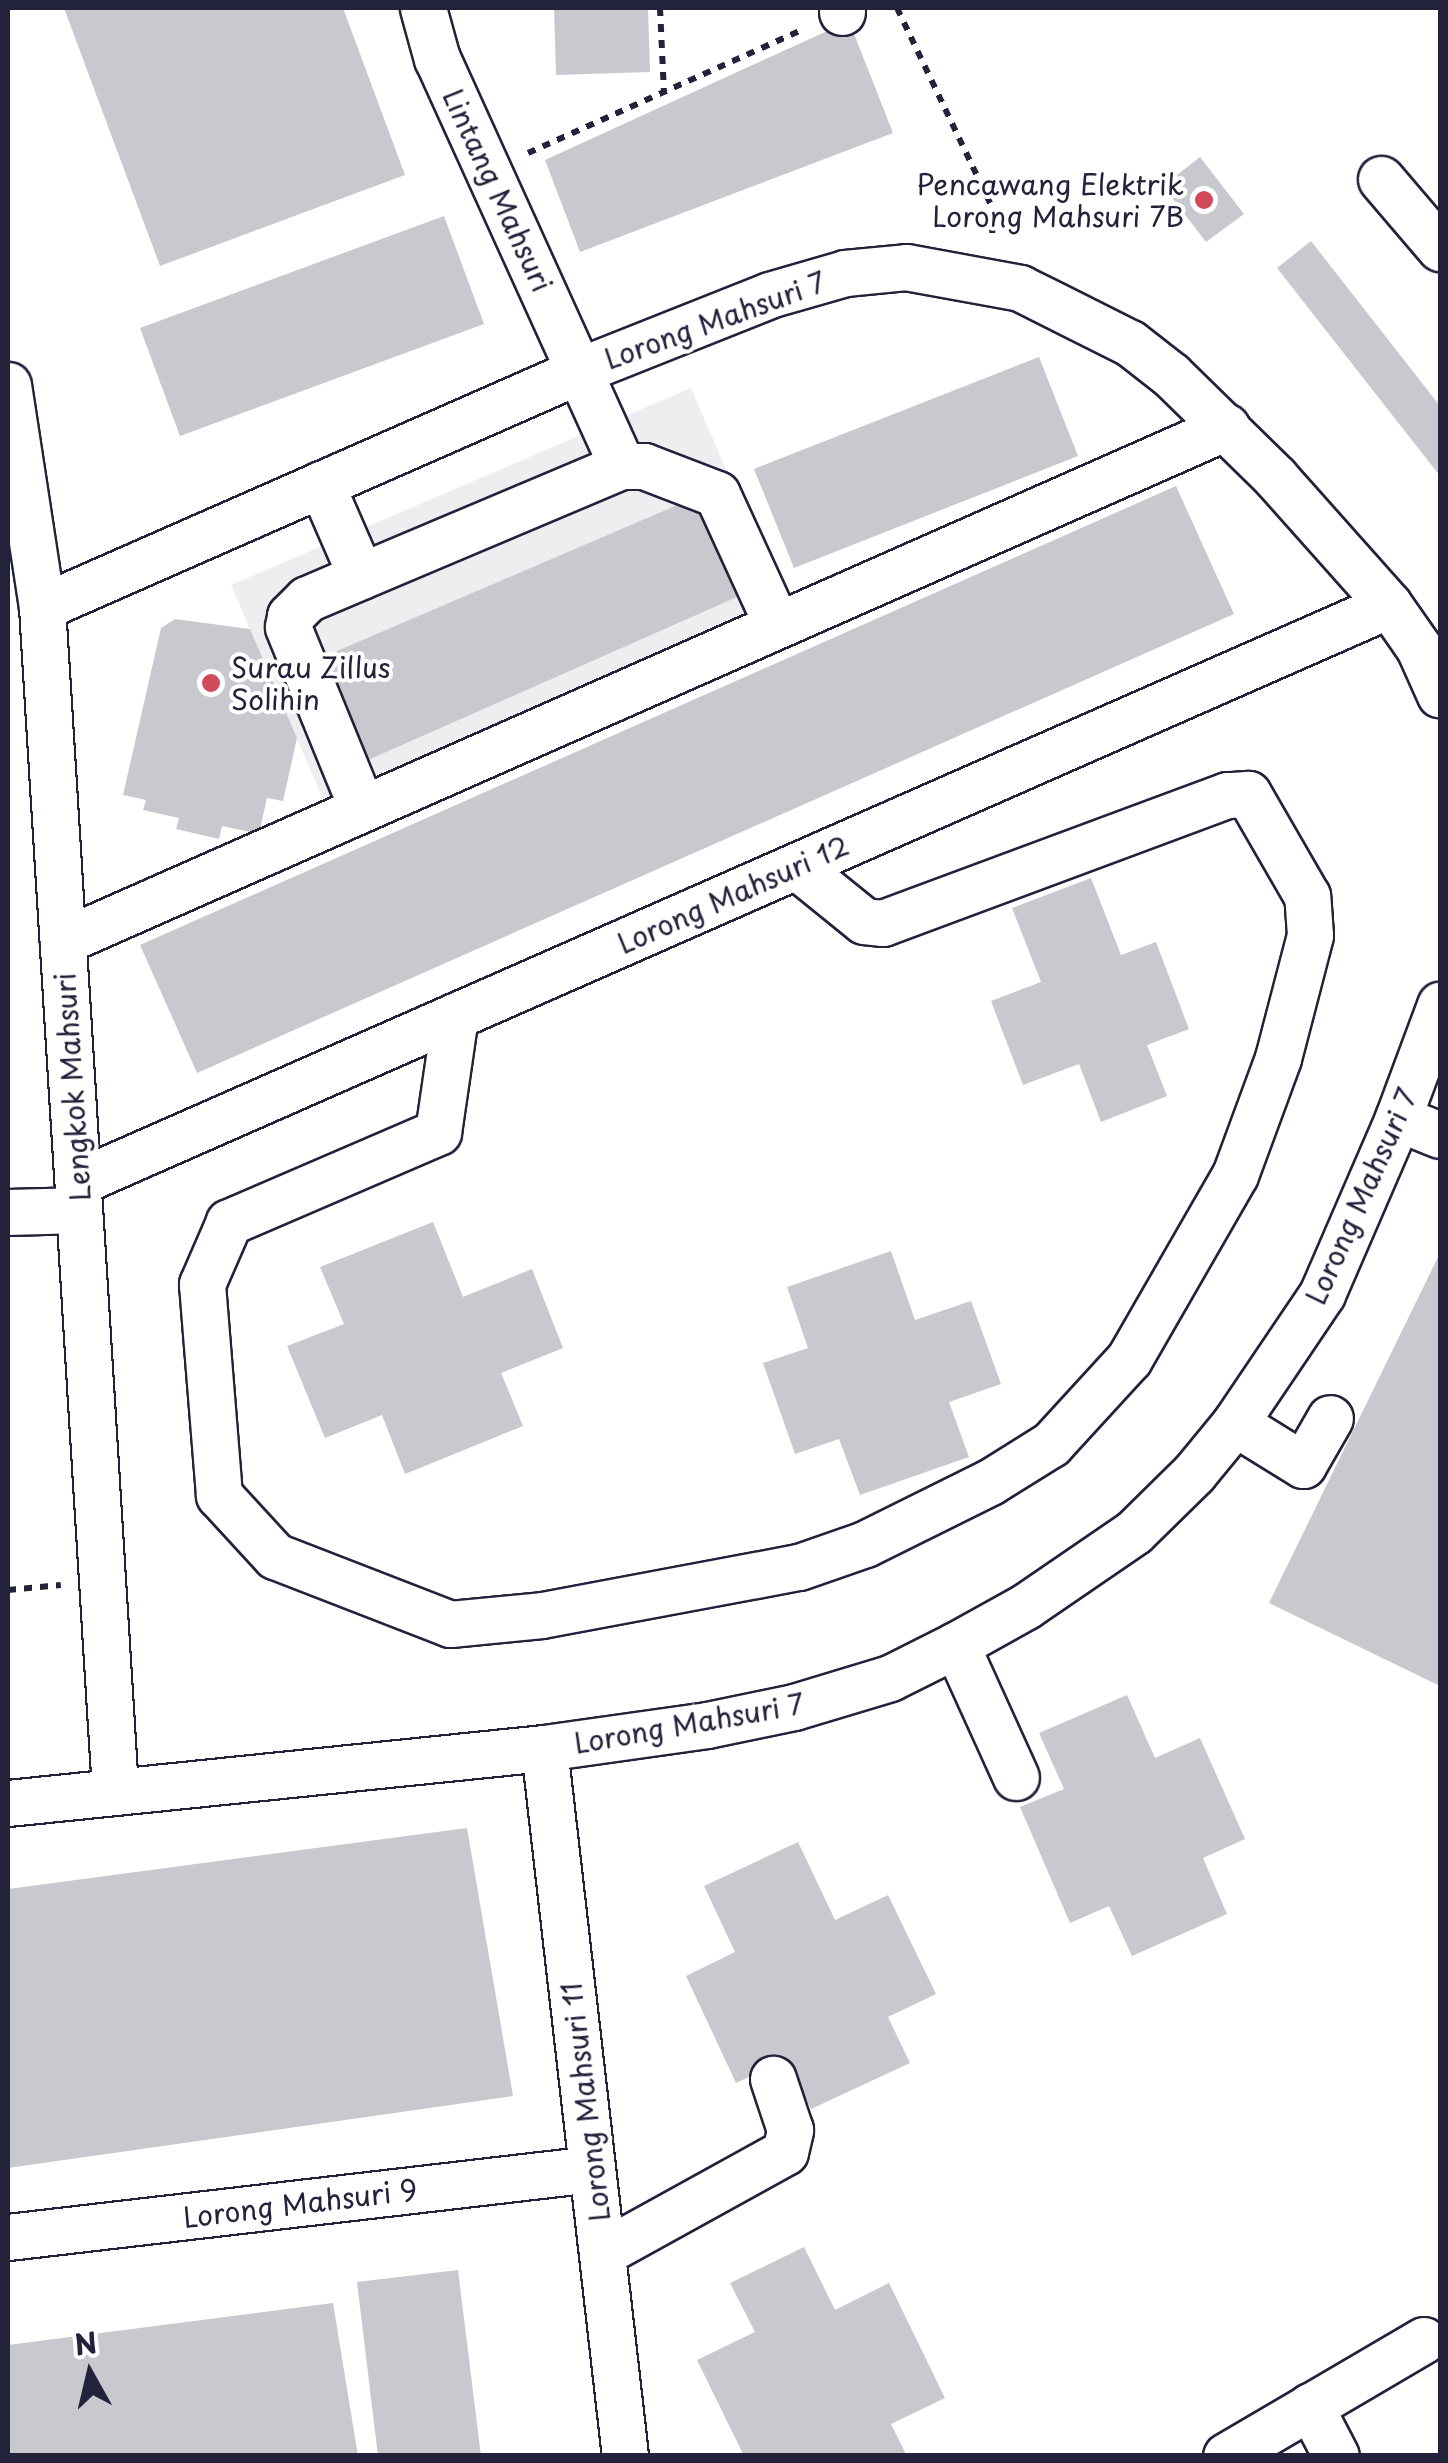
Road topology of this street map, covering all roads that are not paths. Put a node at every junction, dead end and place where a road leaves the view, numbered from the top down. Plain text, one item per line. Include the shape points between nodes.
1 (424, 8) edge
2 (1381, 179) dead end
3 (1440, 248) edge
4 (581, 370) junction
5 (8, 385) edge
6 (1226, 427) junction
7 (622, 466) junction
8 (322, 484) junction
9 (361, 576) junction
10 (1389, 606) junction
11 (42, 608) junction
12 (776, 625) junction
13 (1440, 695) edge
14 (362, 808) junction
15 (796, 866) junction
16 (62, 940) junction
17 (1440, 1005) edge
18 (455, 1016) junction
19 (1398, 1118) junction
20 (1440, 1135) edge
21 (78, 1196) junction
22 (8, 1212) edge
23 (1330, 1418) dead end
24 (1234, 1423) junction
25 (956, 1645) junction
26 (544, 1748) junction
27 (1016, 1777) dead end
28 (115, 1792) junction
29 (8, 1804) edge
30 (773, 2079) dead end
31 (592, 2169) junction
32 (8, 2237) edge
33 (602, 2253) junction
34 (1424, 2340) dead end
35 (1310, 2406) junction
36 (625, 2456) edge
37 (1226, 2456) edge
38 (1336, 2456) edge

1 - 4 street, Lintang Mahsuri via 437,59
2 - 3 street
4 - 6 street, Lorong Mahsuri 7 via 770,294 845,272 906,267 987,280 1048,300 1130,343
4 - 7 street, Lintang Mahsuri
4 - 8 street, Lorong Mahsuri 7
5 - 11 street, Lengkok Mahsuri
6 - 10 street, Lorong Mahsuri 7
6 - 12 street
7 - 9 street
7 - 12 street via 644,466 717,494
8 - 9 street
8 - 11 street, Lorong Mahsuri 7
9 - 14 street via 307,599 288,626
10 - 13 street, Lorong Mahsuri 7
10 - 15 street, Lorong Mahsuri 12
11 - 16 street, Lengkok Mahsuri
12 - 14 street
14 - 16 street
15 - 18 street, Lorong Mahsuri 12
15 - 18 street via 864,921 883,924 1226,795 1248,794 1307,896 1310,935 1278,1058 1235,1175 1129,1359 1050,1444 865,1544 799,1566 542,1615 450,1624 275,1556 219,1496 202,1284 228,1222 438,1132
16 - 21 street, Lengkok Mahsuri
17 - 19 street, Lorong Mahsuri 7
18 - 21 street, Lorong Mahsuri 12
19 - 20 street
19 - 24 street, Lorong Mahsuri 7 via 1322,1294
21 - 22 street
21 - 28 street, Lengkok Mahsuri
23 - 24 street via 1302,1465
24 - 25 street, Lorong Mahsuri 7 via 1134,1532
25 - 26 street, Lorong Mahsuri 7 via 890,1678 794,1707
25 - 27 street
26 - 28 street, Lorong Mahsuri 7
26 - 31 street, Lorong Mahsuri 11
28 - 29 street, Lorong Mahsuri 7
30 - 33 street via 790,2130 784,2152
31 - 32 street, Lorong Mahsuri 9
31 - 33 street, Lorong Mahsuri 11
33 - 36 street, Lorong Mahsuri 11
34 - 35 street
35 - 37 street
35 - 38 street

